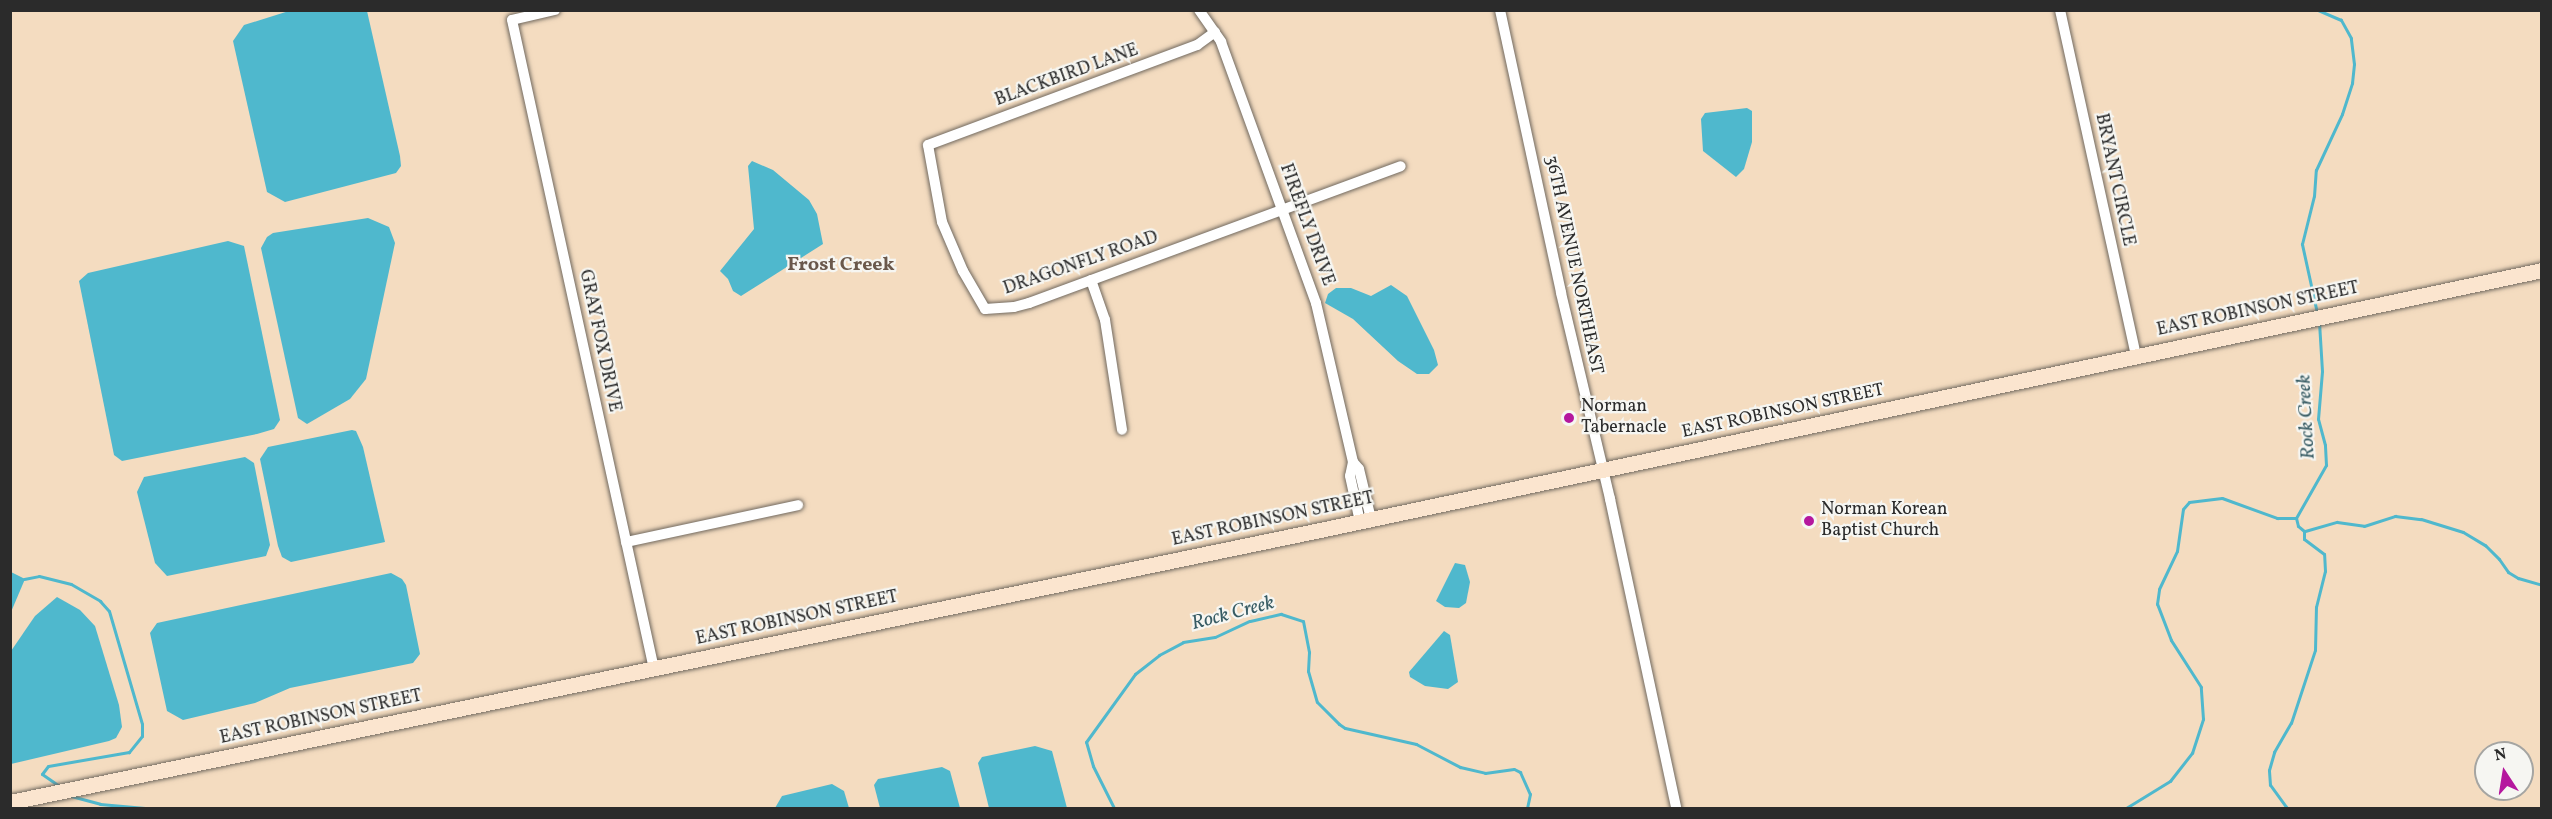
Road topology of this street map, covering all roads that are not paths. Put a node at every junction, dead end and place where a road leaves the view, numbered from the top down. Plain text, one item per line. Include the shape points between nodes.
1 (555, 10) edge
2 (1199, 10) edge
3 (1500, 10) edge
4 (2060, 10) edge
5 (1215, 32) junction
6 (928, 145) joint
7 (1401, 166) dead end
8 (1283, 209) junction
9 (2541, 270) edge
10 (1091, 280) junction
11 (2136, 356) junction
12 (1122, 430) dead end
13 (1603, 470) junction
14 (798, 506) dead end
15 (1366, 520) junction
16 (626, 542) junction
17 (654, 669) junction
18 (10, 802) edge
19 (1676, 808) edge

1 - 16 street, GRAY FOX DRIVE via 512,20
2 - 5 street, FIREFLY DRIVE
3 - 13 street, 36TH AVENUE NORTHEAST
4 - 11 street, BRYANT CIRCLE
5 - 6 street, BLACKBIRD LANE via 1197,45
5 - 8 street, FIREFLY DRIVE
6 - 10 street, DRAGONFLY ROAD via 942,222 985,309 1014,307
7 - 8 street, DRAGONFLY ROAD
8 - 10 street, DRAGONFLY ROAD
8 - 15 street, FIREFLY DRIVE via 1321,316 1353,462 1350,476
9 - 11 street, EAST ROBINSON STREET
10 - 12 street via 1105,320
11 - 13 street, EAST ROBINSON STREET
13 - 15 street, EAST ROBINSON STREET
13 - 19 street, 36TH AVENUE NORTHEAST
14 - 16 street
15 - 17 street, EAST ROBINSON STREET
16 - 17 street, GRAY FOX DRIVE
17 - 18 street, EAST ROBINSON STREET

